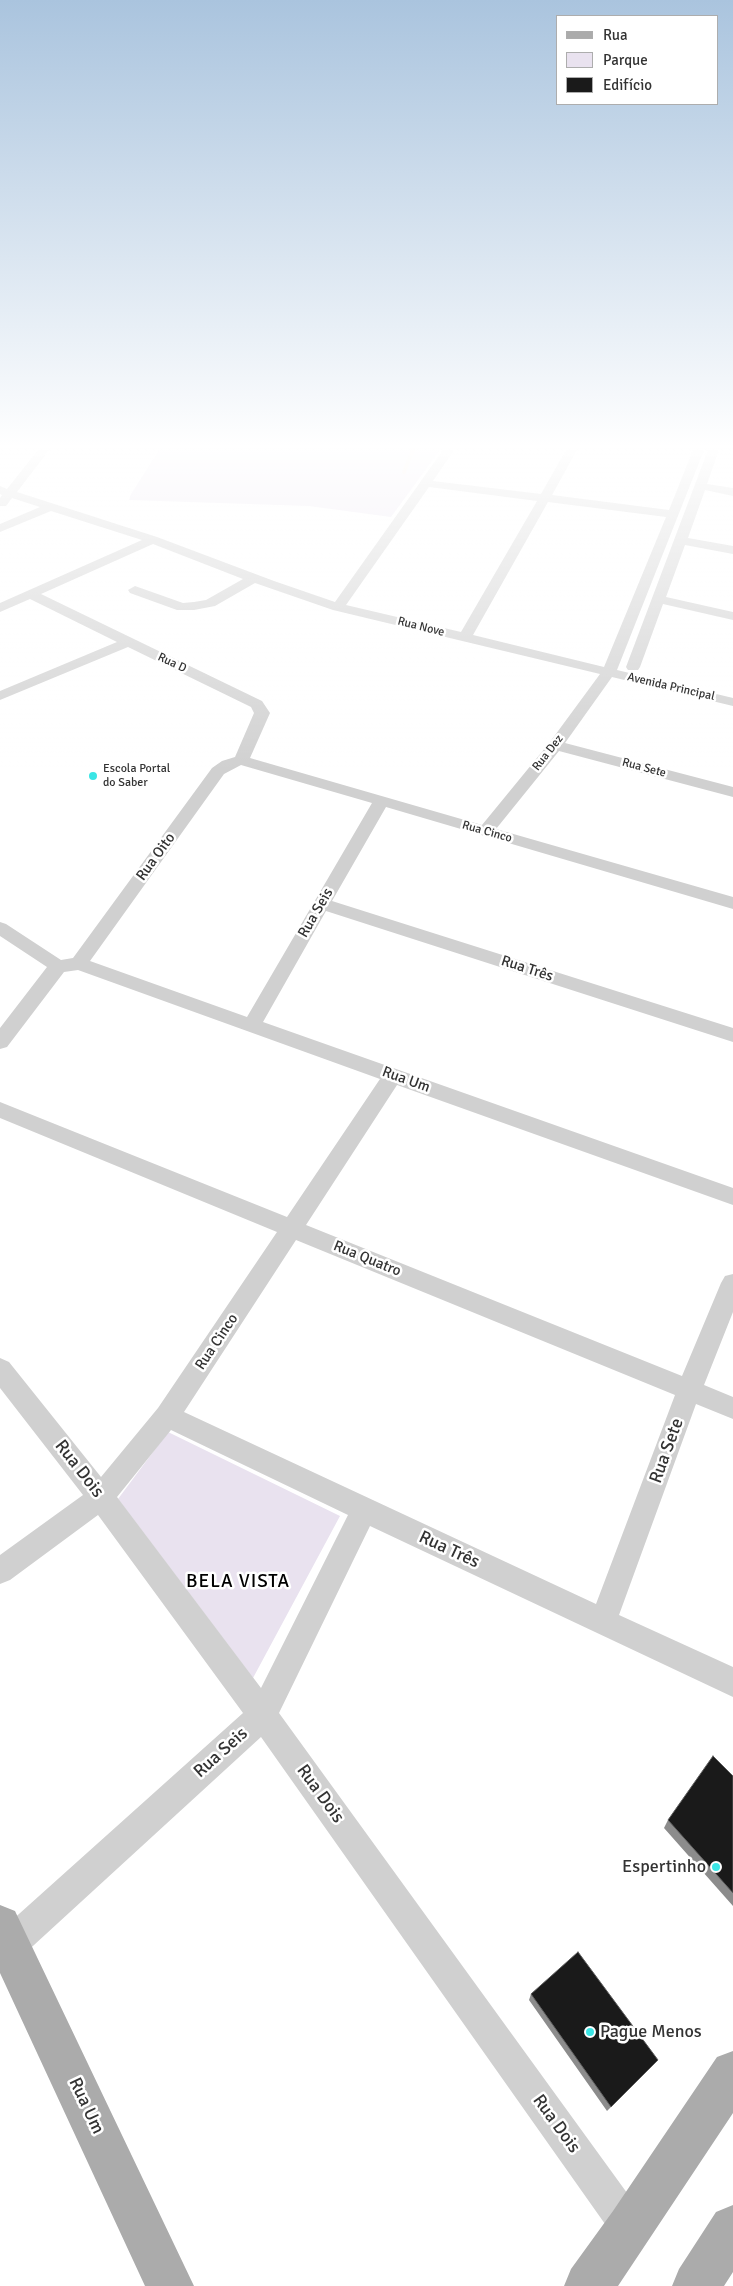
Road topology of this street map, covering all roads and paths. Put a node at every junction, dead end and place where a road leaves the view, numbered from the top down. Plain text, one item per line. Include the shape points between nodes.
1 (116, 557) edge
2 (197, 557) edge
3 (373, 557) edge
4 (511, 557) edge
5 (655, 557) edge
6 (674, 557) edge
7 (254, 578) junction
8 (135, 590) dead end
9 (32, 594) junction
10 (659, 600) junction
11 (338, 607) junction
12 (0, 608) edge
13 (733, 616) edge
14 (465, 638) junction
15 (128, 642) junction
16 (633, 667) junction
17 (609, 672) junction
18 (733, 691) edge
19 (0, 696) edge
20 (733, 702) edge
21 (555, 745) junction
22 (241, 760) junction
23 (733, 792) edge
24 (381, 802) junction
25 (485, 832) junction
26 (733, 902) edge
27 (322, 904) junction
28 (0, 928) edge
29 (79, 964) junction
30 (58, 966) junction
31 (252, 1025) junction
32 (733, 1035) edge
33 (0, 1042) edge
34 (393, 1076) junction
35 (0, 1110) edge
36 (733, 1197) edge
37 (293, 1229) junction
38 (733, 1283) edge
39 (0, 1369) edge
40 (690, 1390) junction
41 (733, 1408) edge
42 (167, 1416) junction
43 (101, 1497) junction
44 (364, 1510) junction
45 (0, 1571) edge
46 (603, 1621) junction
47 (733, 1682) edge
48 (263, 1715) junction
49 (5, 1935) edge
50 (733, 2073) edge
51 (630, 2228) junction
52 (733, 2229) edge
53 (170, 2286) edge
54 (588, 2286) edge
55 (696, 2286) edge

1 - 9 street
2 - 7 street, Rua Nove
3 - 11 street
4 - 14 street
5 - 17 street, Avenida Principal
6 - 10 street, Avenida Principal
7 - 8 street via 210,603 194,606 182,607
7 - 11 street, Rua Nove
9 - 12 street
9 - 15 street, Rua D
10 - 13 street
10 - 16 street, Avenida Principal
11 - 14 street, Rua Nove
14 - 17 street, Rua Nove
15 - 19 street
15 - 22 street, Rua D via 257,704 262,713
16 - 17 street, Avenida Principal
16 - 18 street, Avenida Principal
17 - 20 street, Avenida Principal
17 - 21 street, Rua Dez
21 - 23 street, Rua Sete
21 - 25 street, Rua Dez
22 - 24 street, Rua Cinco
22 - 29 street, Rua Oito via 218,772
24 - 25 street, Rua Cinco
24 - 27 street, Rua Seis
25 - 26 street, Rua Cinco
27 - 31 street, Rua Seis
27 - 32 street, Rua Três
28 - 30 street
29 - 30 street
29 - 31 street, Rua Um
30 - 33 street
31 - 34 street, Rua Um
34 - 36 street, Rua Um
34 - 37 street, Rua Cinco
35 - 37 street, Rua Quatro
37 - 40 street, Rua Quatro
37 - 42 street, Rua Cinco
38 - 40 street, Rua Sete
39 - 43 street, Rua Dois
40 - 41 street, Rua Quatro
40 - 46 street, Rua Sete
42 - 43 street, Rua Cinco
42 - 44 street, Rua Três
43 - 45 street, Rua Cinco
43 - 48 street, Rua Dois
44 - 46 street, Rua Três
44 - 48 street, Rua Seis
46 - 47 street, Rua Três
48 - 49 street, Rua Seis
48 - 51 street, Rua Dois
49 - 53 main road, Rua Um
50 - 51 main road
51 - 54 main road
52 - 55 main road

